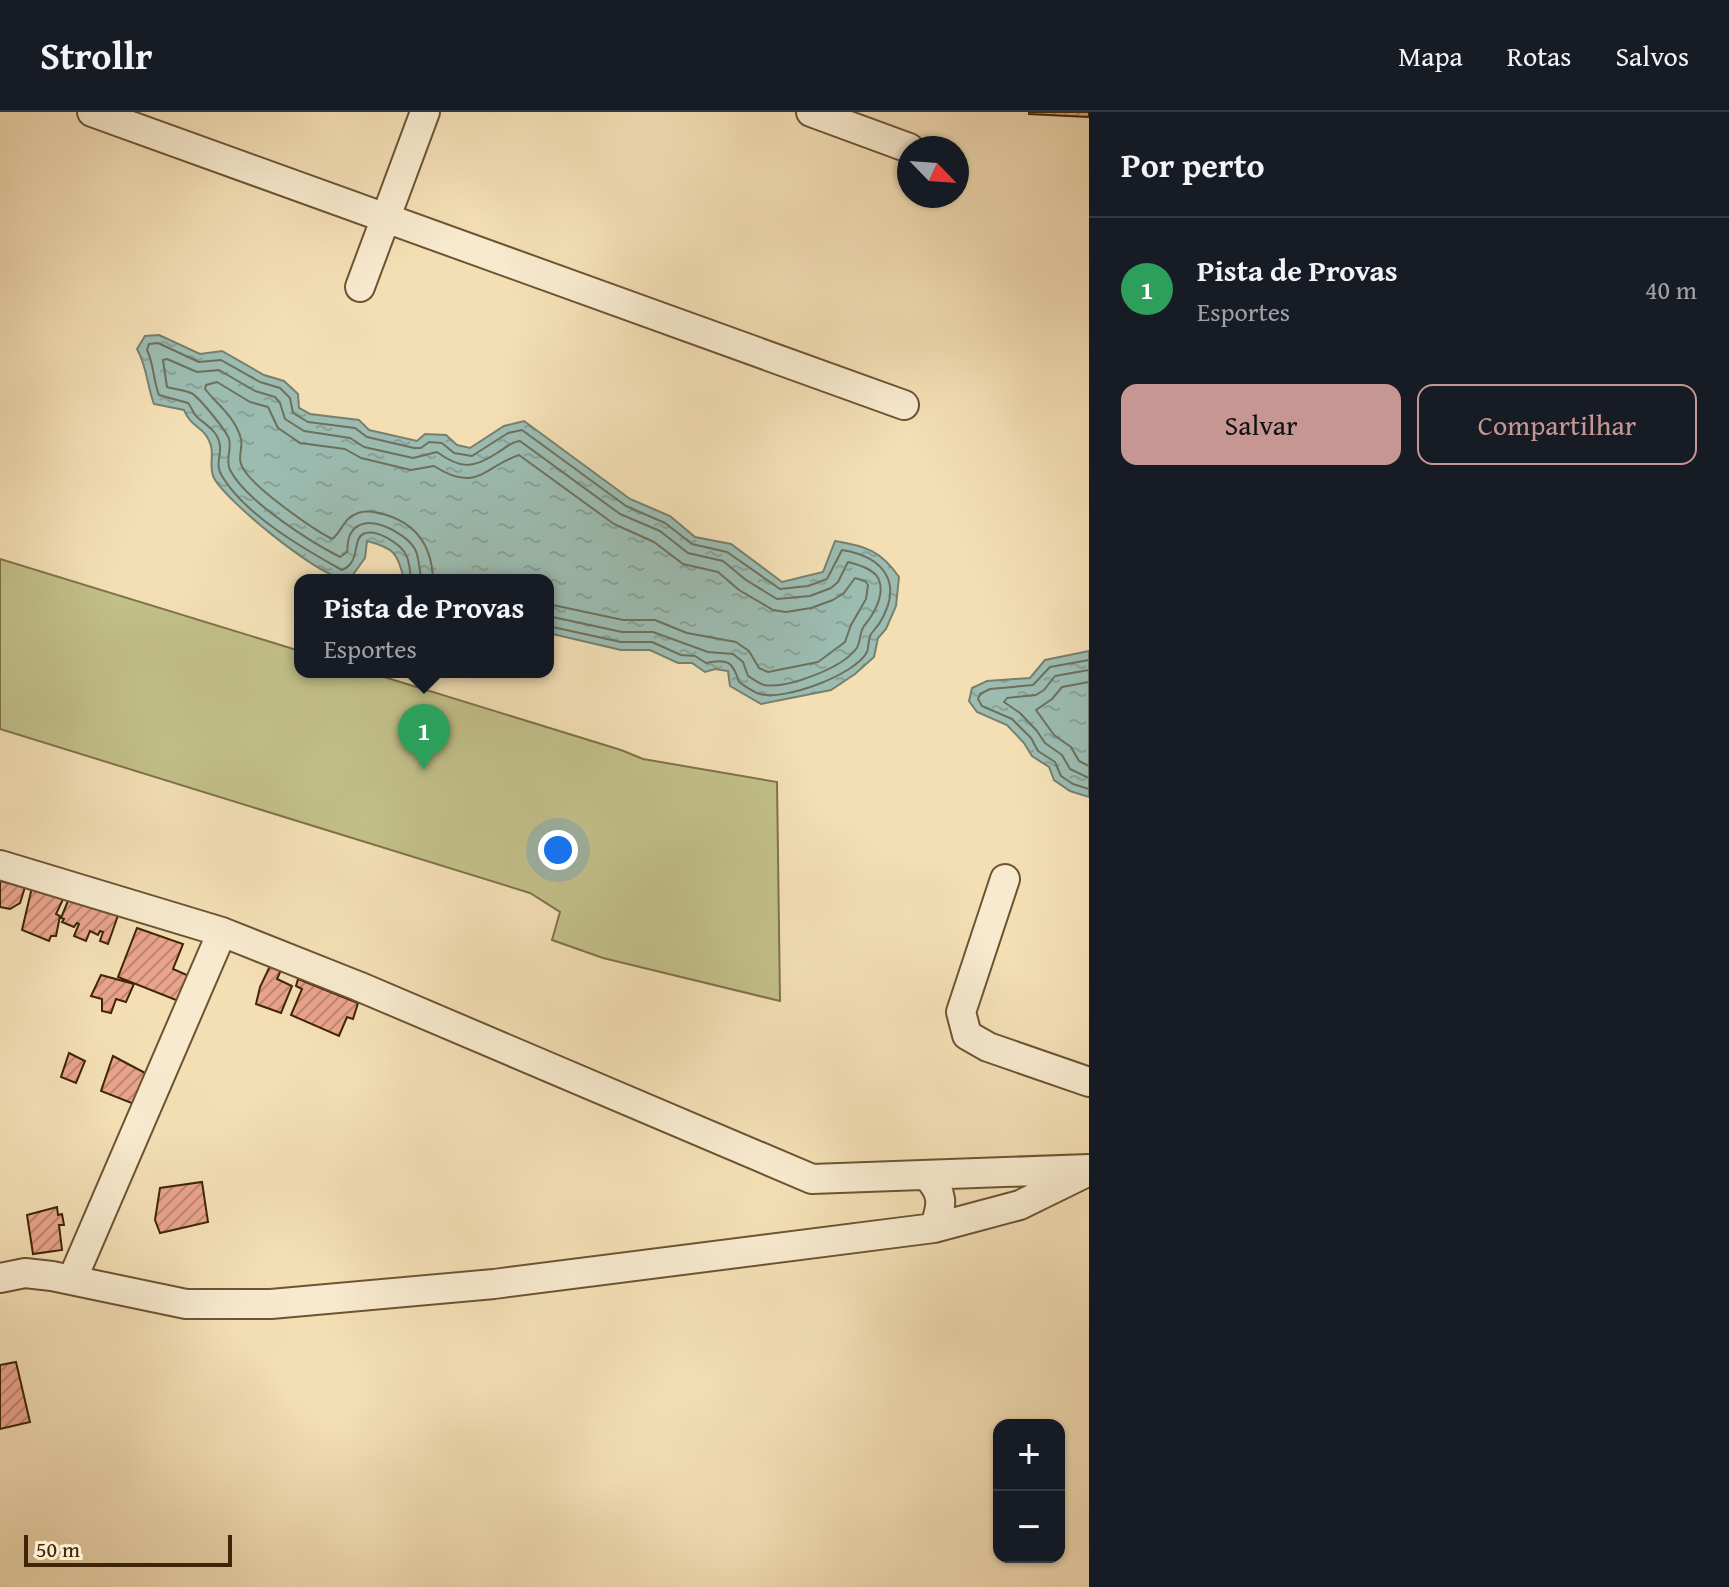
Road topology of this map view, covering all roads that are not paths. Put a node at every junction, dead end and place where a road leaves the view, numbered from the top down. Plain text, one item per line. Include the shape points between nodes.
1 (92, 112) edge
2 (425, 112) edge
3 (811, 112) edge
4 (897, 144) edge
5 (386, 218) junction
6 (360, 287) dead end
7 (904, 405) dead end
8 (0, 865) edge
9 (1005, 879) dead end
10 (222, 932) junction
11 (1089, 1082) edge
12 (1089, 1170) edge
13 (926, 1175) junction
14 (934, 1228) junction
15 (0, 1278) edge
16 (72, 1280) junction

1 - 5 street
2 - 5 street
3 - 4 street
5 - 6 street
5 - 7 street
8 - 10 street
9 - 11 street via 961,1012 967,1035
10 - 13 street via 812,1179
10 - 16 street
12 - 13 street
12 - 14 street via 1020,1205
13 - 14 street via 937,1187 941,1208
14 - 16 street via 494,1284 271,1304 186,1304
15 - 16 street via 25,1273

